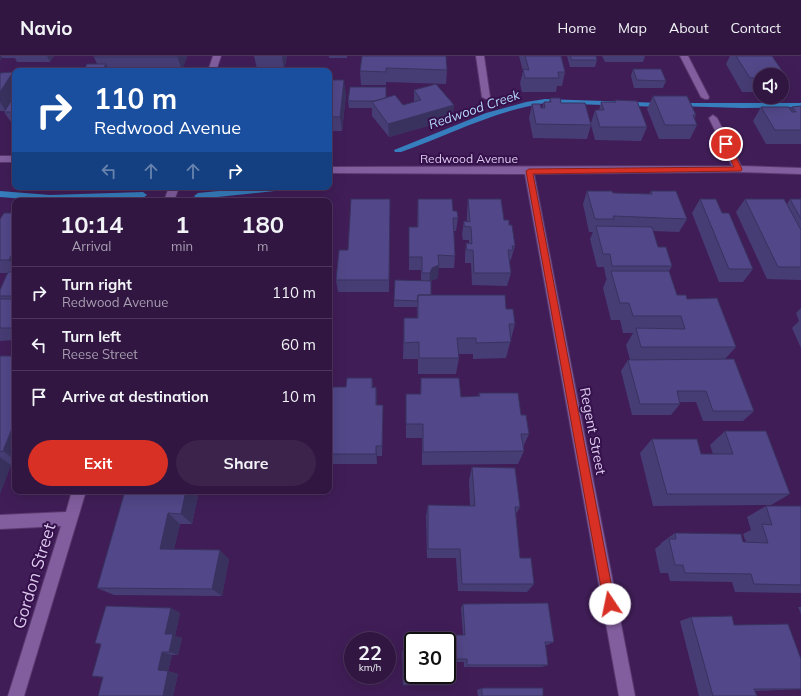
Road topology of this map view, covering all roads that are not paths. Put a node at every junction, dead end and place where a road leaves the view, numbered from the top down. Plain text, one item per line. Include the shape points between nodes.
1 (217, 56) edge
2 (480, 56) edge
3 (684, 56) edge
4 (213, 68) edge
5 (486, 97) dead end
6 (705, 97) dead end
7 (714, 118) dead end
8 (0, 159) edge
9 (12, 159) edge
10 (738, 169) junction
11 (332, 170) edge
12 (529, 171) junction
13 (801, 171) edge
14 (78, 494) edge
15 (71, 519) junction
16 (0, 522) edge
17 (16, 696) edge
18 (627, 696) edge

1 - 4 street
2 - 5 street
3 - 6 street
7 - 10 street
8 - 9 street
10 - 12 street, Redwood Avenue
10 - 13 street, Redwood Avenue
11 - 12 street, Redwood Avenue
12 - 18 street, Regent Street
14 - 15 street, Gordon Street
15 - 16 street
15 - 17 street, Gordon Street

